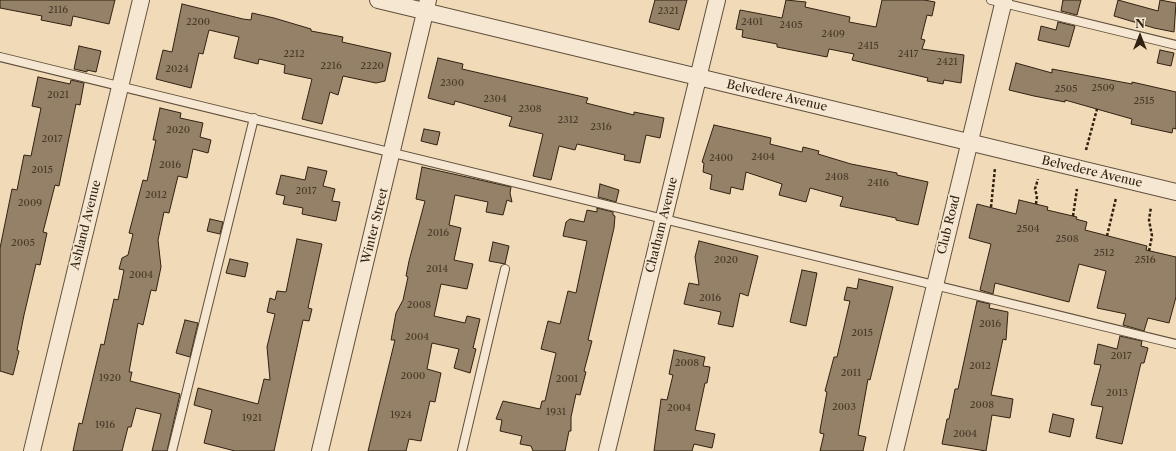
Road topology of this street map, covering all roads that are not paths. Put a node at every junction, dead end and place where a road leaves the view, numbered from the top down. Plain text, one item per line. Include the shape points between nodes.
1 (141, 0) edge
2 (378, 0) edge
3 (717, 0) edge
4 (1000, 1) edge
5 (426, 6) edge
6 (1176, 45) edge
7 (0, 57) edge
8 (698, 78) junction
9 (120, 86) junction
10 (254, 118) junction
11 (969, 142) junction
12 (392, 152) junction
13 (1176, 192) edge
14 (664, 218) junction
15 (505, 269) dead end
16 (935, 284) junction
17 (1176, 344) edge
18 (32, 451) edge
19 (172, 451) edge
20 (320, 451) edge
21 (462, 451) edge
22 (608, 451) edge
23 (895, 451) edge

1 - 9 street, Ashland Avenue
2 - 5 street, Belvedere Avenue
3 - 8 street, Chatham Avenue
4 - 6 lane
4 - 11 street, Club Road
5 - 8 street, Belvedere Avenue
5 - 12 street, Winter Street
7 - 9 lane
8 - 11 street, Belvedere Avenue
8 - 14 street, Chatham Avenue
9 - 10 lane
9 - 18 street, Ashland Avenue
10 - 12 lane
10 - 19 lane
11 - 13 street, Belvedere Avenue
11 - 16 street, Club Road
12 - 14 lane
12 - 20 street, Winter Street
14 - 16 lane
14 - 22 street, Chatham Avenue
15 - 21 lane
16 - 17 lane
16 - 23 street, Club Road

